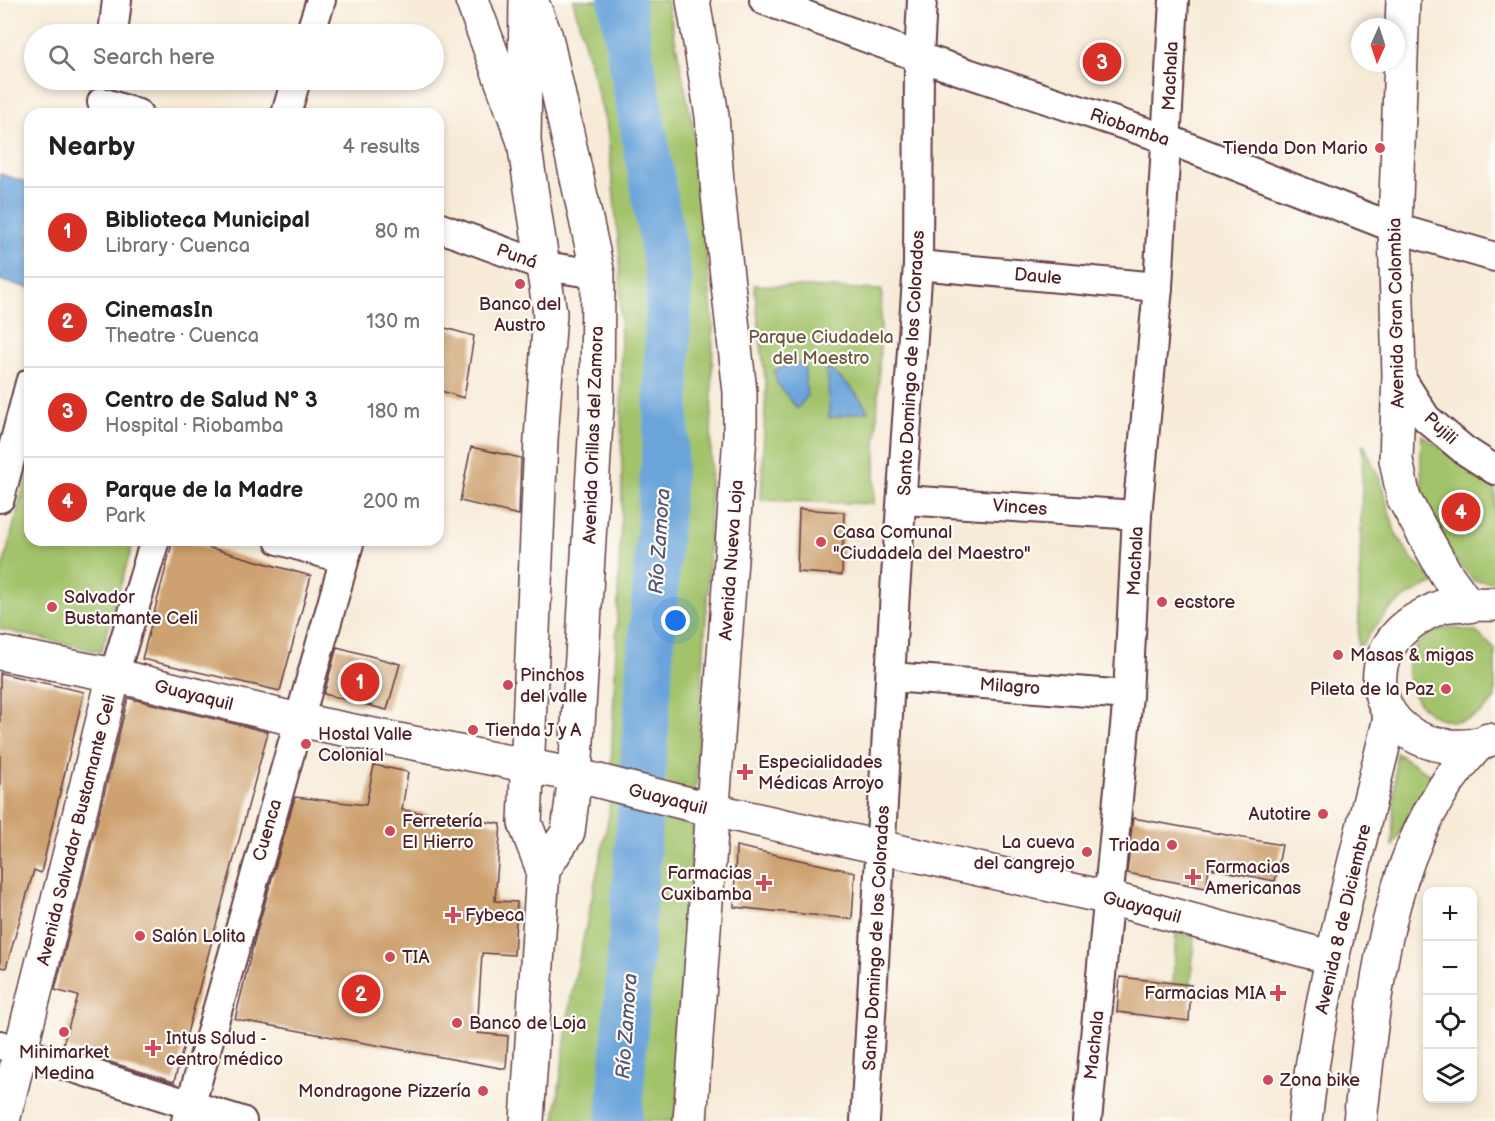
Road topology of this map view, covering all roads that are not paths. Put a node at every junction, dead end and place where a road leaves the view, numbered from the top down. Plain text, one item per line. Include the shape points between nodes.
1 (117, 0) edge
2 (321, 0) edge
3 (472, 0) edge
4 (526, 0) edge
5 (531, 0) edge
6 (693, 0) edge
7 (764, 0) edge
8 (922, 0) edge
9 (1174, 0) edge
10 (1403, 0) edge
11 (114, 24) edge
12 (313, 24) edge
13 (919, 57) junction
14 (293, 90) edge
15 (102, 98) edge
16 (124, 108) edge
17 (288, 108) edge
18 (1167, 138) junction
19 (524, 142) junction
20 (1395, 228) junction
21 (444, 237) edge
22 (1495, 257) edge
23 (544, 266) junction
24 (918, 266) junction
25 (598, 274) junction
26 (1158, 287) junction
27 (1399, 375) junction
28 (24, 405) edge
29 (1495, 470) edge
30 (1, 489) edge
31 (903, 500) junction
32 (1137, 515) junction
33 (153, 546) edge
34 (324, 546) edge
35 (347, 549) edge
36 (1486, 610) edge
37 (0, 653) edge
38 (114, 675) junction
39 (891, 677) junction
40 (1128, 695) junction
41 (1390, 718) junction
42 (298, 720) junction
43 (1491, 740) edge
44 (528, 766) junction
45 (575, 775) junction
46 (713, 810) junction
47 (882, 847) junction
48 (543, 870) junction
49 (1109, 898) junction
50 (1333, 958) junction
51 (11, 1048) edge
52 (188, 1113) edge
53 (3, 1121) edge
54 (242, 1121) edge
55 (527, 1121) edge
56 (690, 1121) edge
57 (865, 1121) edge
58 (1087, 1121) edge
59 (1305, 1121) edge
60 (1360, 1121) edge

1 - 11 street
2 - 12 street
3 - 19 main road
4 - 19 main road, Avenida Orillas del Zamora
5 - 25 main road, Avenida Orillas del Zamora via 546,37
6 - 46 main road, Avenida Nueva Loja via 712,116 740,392
7 - 13 street, Riobamba
8 - 13 street, Santo Domingo de los Colorados
9 - 18 street, Machala
10 - 20 main road, Avenida Gran Colombia
13 - 18 street, Riobamba
13 - 24 street, Santo Domingo de los Colorados
14 - 17 street
15 - 16 street
18 - 20 street, Riobamba
18 - 26 street, Machala
19 - 23 main road, Avenida Orillas del Zamora
20 - 22 street, Riobamba
20 - 27 main road, Avenida Gran Colombia
21 - 23 street, Puná
23 - 25 street, Puná
23 - 44 main road, Avenida Orillas del Zamora via 550,313
24 - 26 street, Daule
24 - 31 street, Santo Domingo de los Colorados
25 - 45 main road, Avenida Orillas del Zamora via 597,405
26 - 32 street, Machala
27 - 29 street, Pujili via 1426,418
27 - 36 main road, Avenida Gran Colombia via 1396,460 1404,500 1446,574
28 - 30 street
31 - 32 street, Vinces
31 - 39 street, Santo Domingo de los Colorados
32 - 40 street, Machala
33 - 38 street, Avenida Salvador Bustamante Celi
34 - 35 street
35 - 42 street, Cuenca
36 - 41 main road via 1444,606 1403,628 1390,642 1382,664 1380,687
37 - 38 main road, Guayaquil
38 - 42 main road, Guayaquil
38 - 51 main road, Avenida Salvador Bustamante Celi
39 - 40 street, Milagro
39 - 47 street, Santo Domingo de los Colorados
40 - 49 street, Machala
41 - 43 main road via 1419,739 1437,745
41 - 50 main road, Avenida 8 de Diciembre
42 - 44 main road, Guayaquil
42 - 52 street, Cuenca
43 - 60 main road via 1454,770 1425,821 1390,917
44 - 45 main road, Guayaquil
44 - 48 main road, Avenida Orillas del Zamora via 525,823
45 - 46 main road, Guayaquil
45 - 48 main road, Avenida Orillas del Zamora via 568,832
46 - 47 main road, Guayaquil
46 - 56 main road, Avenida Nueva Loja
47 - 49 main road, Guayaquil
47 - 57 street, Santo Domingo de los Colorados
48 - 55 main road, Avenida Orillas del Zamora
49 - 50 main road, Guayaquil
49 - 58 street, Machala
50 - 59 main road, Avenida 8 de Diciembre via 1312,1061
51 - 52 street
51 - 53 main road, Avenida Salvador Bustamante Celi
52 - 54 street

